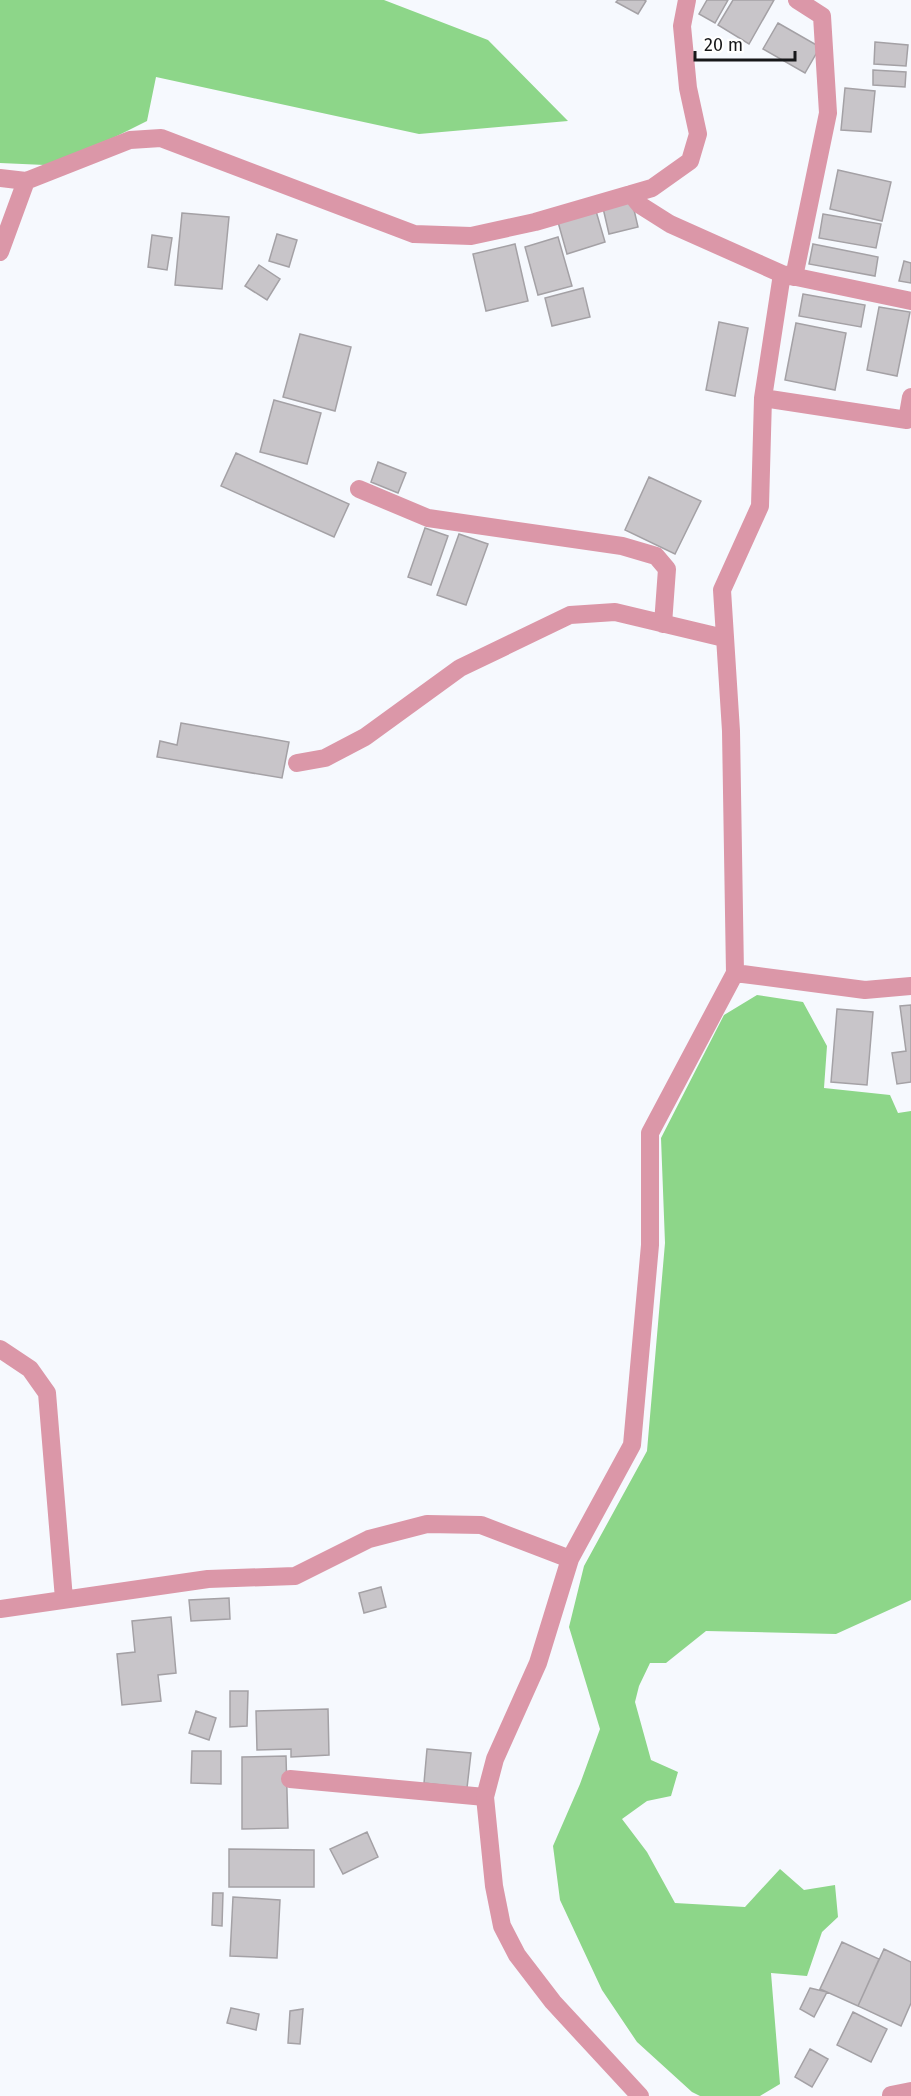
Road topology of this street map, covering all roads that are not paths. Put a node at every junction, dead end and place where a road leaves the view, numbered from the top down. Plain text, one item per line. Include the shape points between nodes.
1 (687, 0) edge
2 (797, 0) edge
3 (825, 8) edge
4 (0, 178) edge
5 (26, 181) junction
6 (631, 194) junction
7 (0, 252) edge
8 (788, 276) junction
9 (911, 301) edge
10 (911, 397) edge
11 (763, 398) junction
12 (359, 489) dead end
13 (663, 624) junction
14 (724, 638) junction
15 (297, 763) dead end
16 (735, 973) junction
17 (911, 986) edge
18 (0, 1349) edge
19 (570, 1559) junction
20 (64, 1599) junction
21 (0, 1609) edge
22 (290, 1779) dead end
23 (485, 1797) junction
24 (911, 2091) edge
25 (891, 2095) edge
26 (639, 2096) edge

1 - 6 street via 682,27 688,88 698,134 690,161 652,188
2 - 3 street
3 - 8 street via 828,113
4 - 5 street
5 - 6 street via 130,140 161,138 414,234 471,236
5 - 7 street
6 - 8 street via 640,205 669,224
8 - 9 street
8 - 11 street
10 - 11 street via 907,420
11 - 14 street via 760,506 722,590
12 - 13 street via 428,518 622,546 656,556 667,569
13 - 14 street
13 - 15 street via 615,612 570,615 460,668 365,737 325,758
14 - 16 street
16 - 17 street via 865,990
16 - 19 street via 650,1133 650,1245 632,1445
18 - 20 street via 30,1370 47,1393
19 - 20 street via 481,1525 427,1524 369,1539 294,1576 208,1580
19 - 23 street via 537,1663 495,1759
20 - 21 street
22 - 23 street
23 - 26 street via 502,1926 517,1955 554,2002
24 - 25 street

